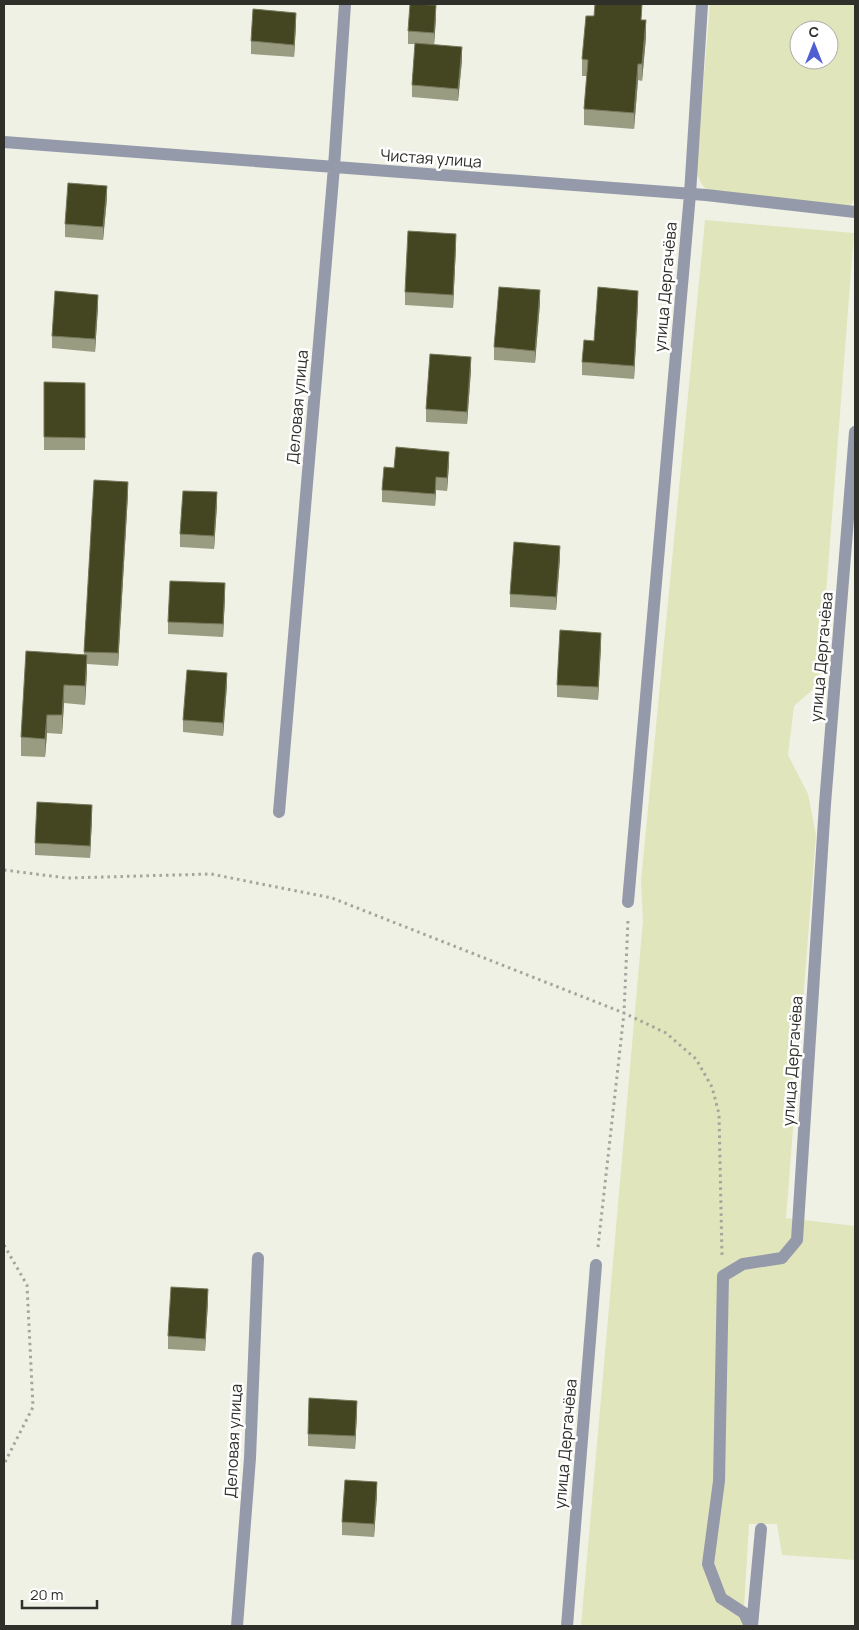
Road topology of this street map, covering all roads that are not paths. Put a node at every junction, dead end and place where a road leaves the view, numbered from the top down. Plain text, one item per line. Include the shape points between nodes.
1 (345, 4) edge
2 (702, 4) edge
3 (4, 142) edge
4 (334, 167) junction
5 (690, 194) junction
6 (855, 212) edge
7 (855, 432) edge
8 (279, 812) dead end
9 (628, 902) road end
10 (258, 1258) dead end
11 (596, 1265) road end
12 (761, 1529) dead end
13 (237, 1626) edge
14 (567, 1626) edge
15 (751, 1626) edge

1 - 4 street, Деловая улица
2 - 5 street, улица Дергачёва
3 - 4 street, Чистая улица
4 - 5 street, Чистая улица
4 - 8 street, Деловая улица
5 - 6 street, Чистая улица
5 - 9 street, улица Дергачёва
7 - 15 street, улица Дергачёва via 825,804 797,1240 782,1258 743,1264 723,1276 718,1481 708,1564 721,1598 744,1613
10 - 13 street, Деловая улица via 250,1458
11 - 14 street, улица Дергачёва
12 - 15 street

